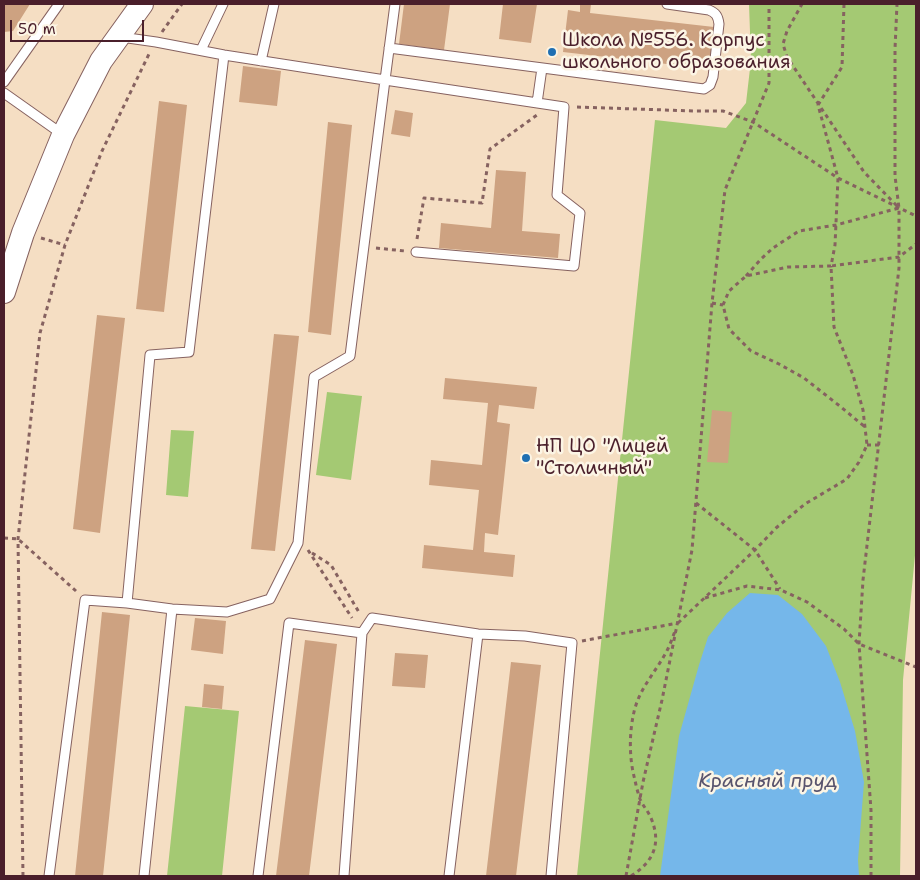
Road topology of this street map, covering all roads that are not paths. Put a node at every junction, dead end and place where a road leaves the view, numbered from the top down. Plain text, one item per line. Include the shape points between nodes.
1 (59, 4) edge
2 (142, 4) edge
3 (223, 4) edge
4 (274, 4) edge
5 (395, 4) edge
6 (666, 4) edge
7 (118, 37) junction
8 (389, 48) junction
9 (200, 50) junction
10 (224, 55) junction
11 (261, 60) junction
12 (542, 68) junction
13 (385, 80) junction
14 (4, 82) edge
15 (4, 93) edge
16 (537, 102) junction
17 (63, 134) junction
18 (416, 252) road end
19 (4, 292) edge
20 (127, 603) junction
21 (172, 609) junction
22 (364, 629) junction
23 (478, 634) junction
24 (49, 876) edge
25 (144, 876) edge
26 (258, 876) edge
27 (344, 876) edge
28 (449, 876) edge
29 (551, 876) edge

1 - 14 lane
2 - 7 street
3 - 9 lane
4 - 11 lane
5 - 8 lane
6 - 12 lane via 708,10 718,17 712,77 710,85 704,89
7 - 9 lane
7 - 17 street via 101,61
8 - 12 lane
8 - 13 lane
9 - 10 lane
10 - 11 lane
10 - 20 lane via 189,352 150,355
11 - 13 lane
12 - 16 lane
13 - 16 lane
13 - 21 lane via 350,356 314,377 298,543 270,599 227,612
15 - 17 lane
16 - 18 lane via 564,107 556,195 580,213 574,266
17 - 19 street via 23,233
20 - 21 lane
20 - 24 lane via 85,600
21 - 25 lane
22 - 23 lane via 372,618
22 - 26 lane via 289,623
22 - 27 lane
23 - 28 lane
23 - 29 lane via 572,643

